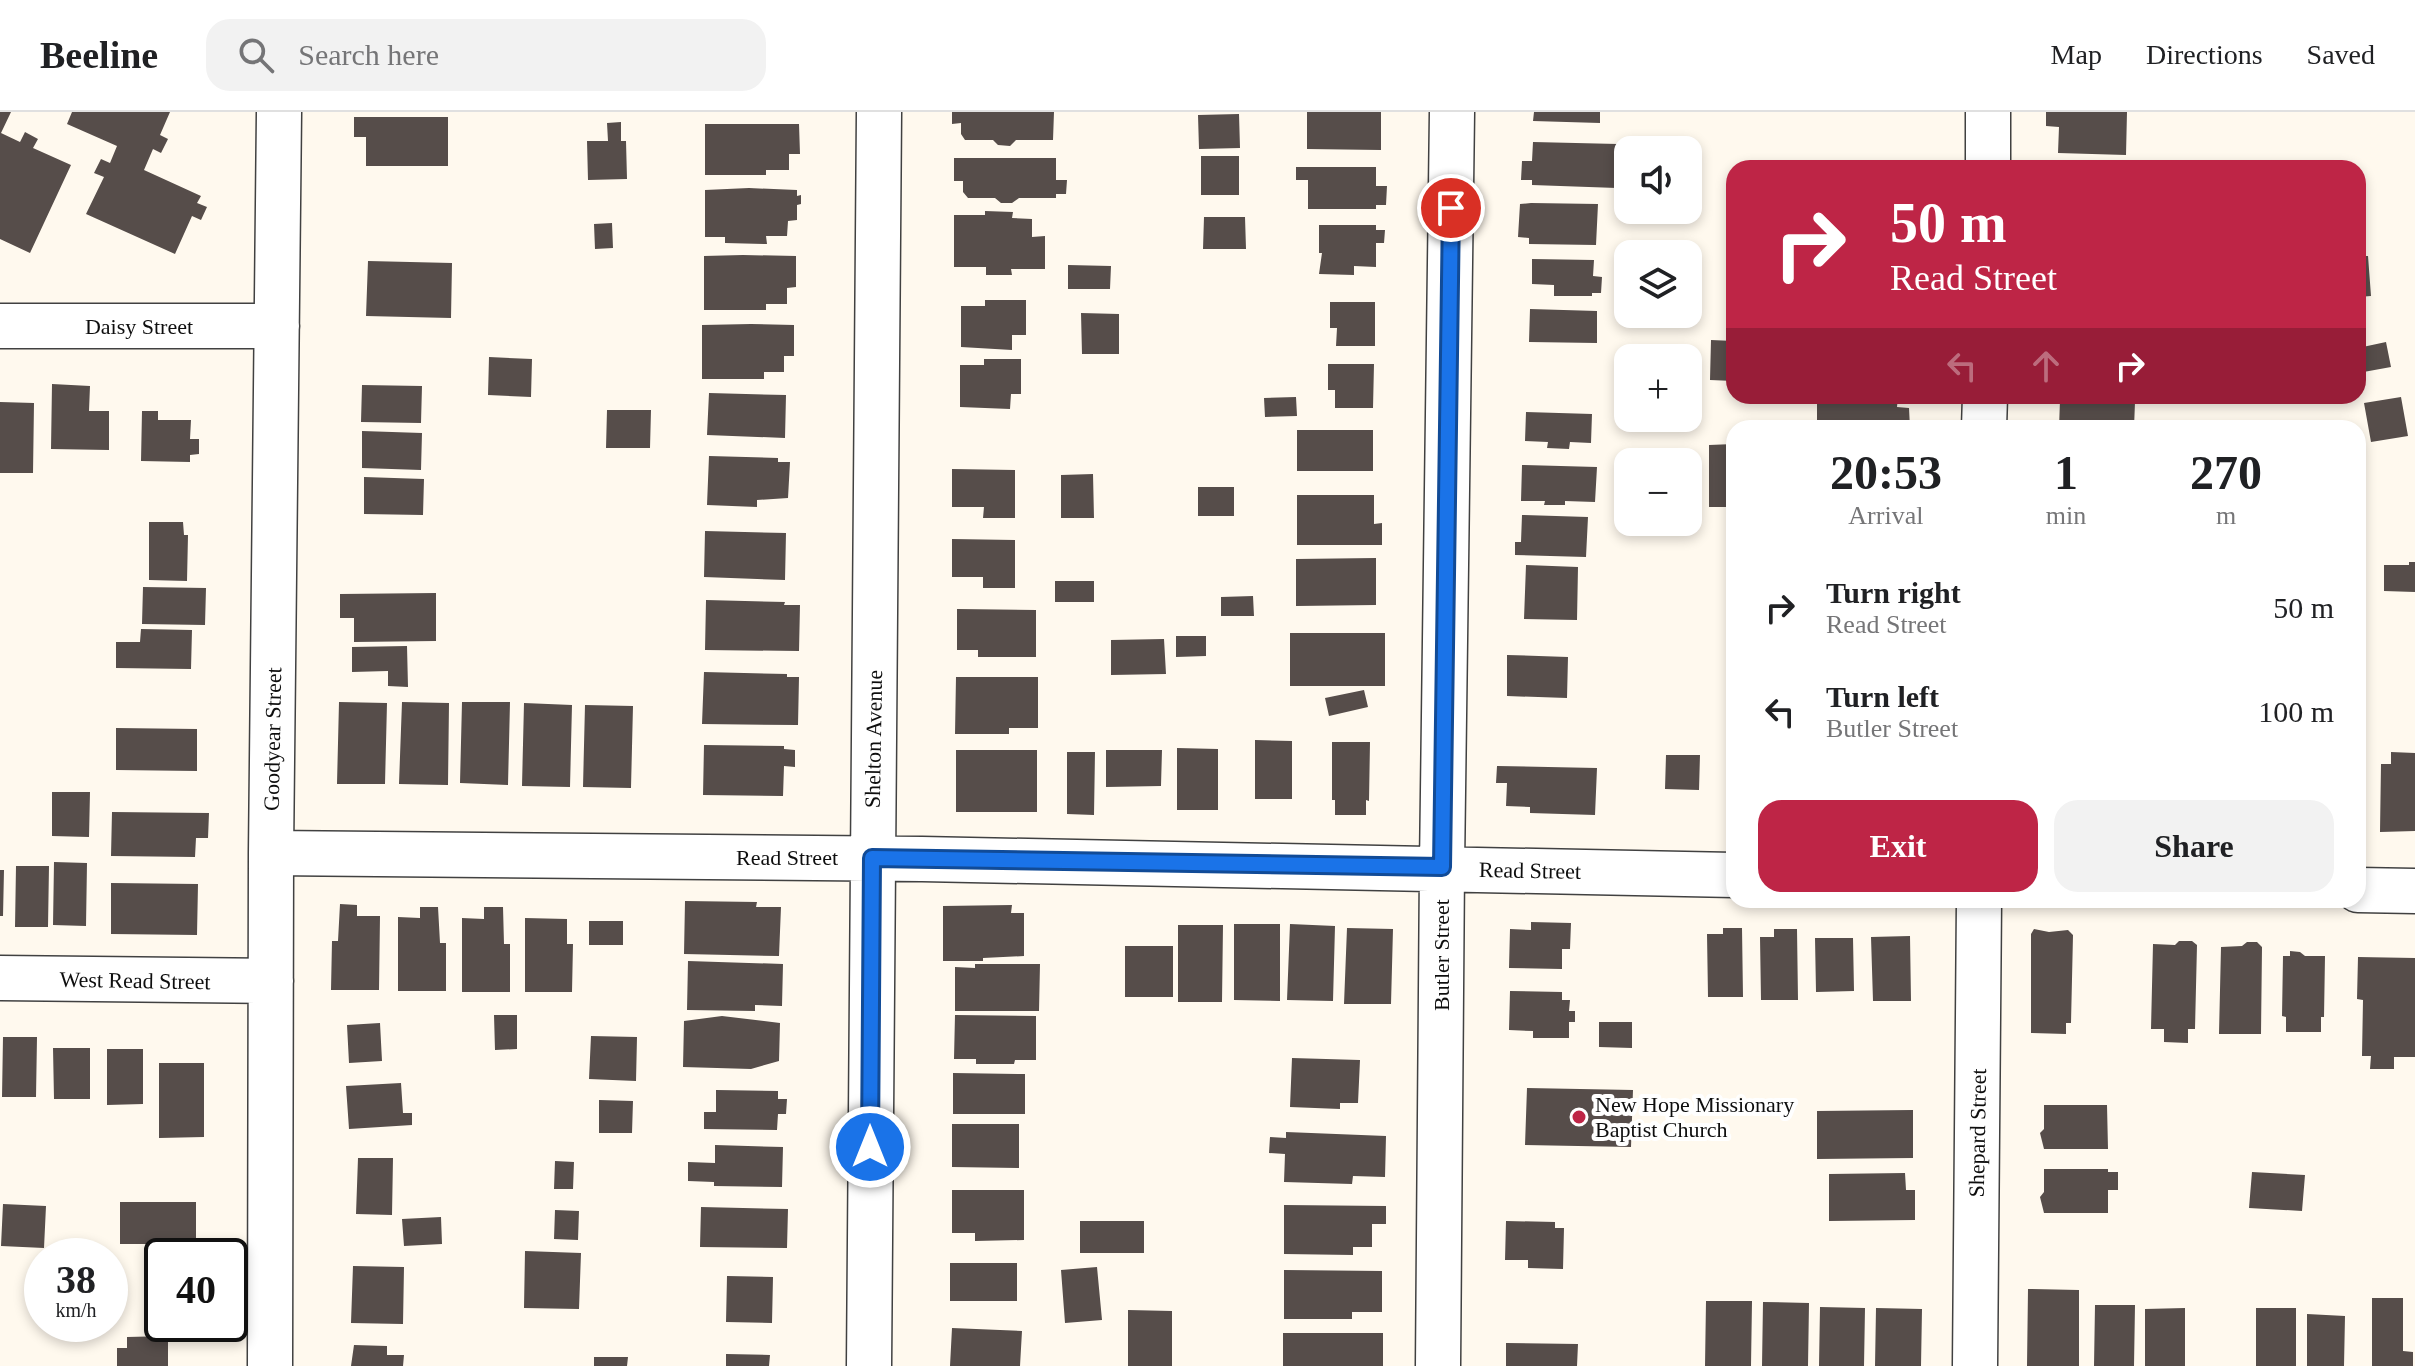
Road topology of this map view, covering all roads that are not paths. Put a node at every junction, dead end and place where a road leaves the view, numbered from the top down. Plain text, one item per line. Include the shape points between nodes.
1 (279, 112) edge
2 (879, 112) edge
3 (1452, 112) edge
4 (1988, 112) edge
5 (1988, 160) edge
6 (0, 326) edge
7 (277, 326) junction
8 (271, 853) junction
9 (872, 858) junction
10 (1442, 867) junction
11 (1726, 875) edge
12 (2366, 890) edge
13 (2415, 891) edge
14 (1979, 908) edge
15 (0, 978) edge
16 (271, 981) junction
17 (270, 1366) edge
18 (869, 1366) edge
19 (1438, 1366) edge
20 (1975, 1366) edge

1 - 7 street, Goodyear Street
2 - 9 street, Shelton Avenue
3 - 10 street, Butler Street
4 - 5 street
6 - 7 street, Daisy Street
7 - 8 street, Goodyear Street
8 - 9 street, Read Street
8 - 16 street, Goodyear Street
9 - 10 street, Read Street
9 - 18 street, Shelton Avenue
10 - 11 street, Read Street
10 - 19 street, Butler Street
12 - 13 street
14 - 20 street, Shepard Street
15 - 16 street, West Read Street
16 - 17 street, Goodyear Street

